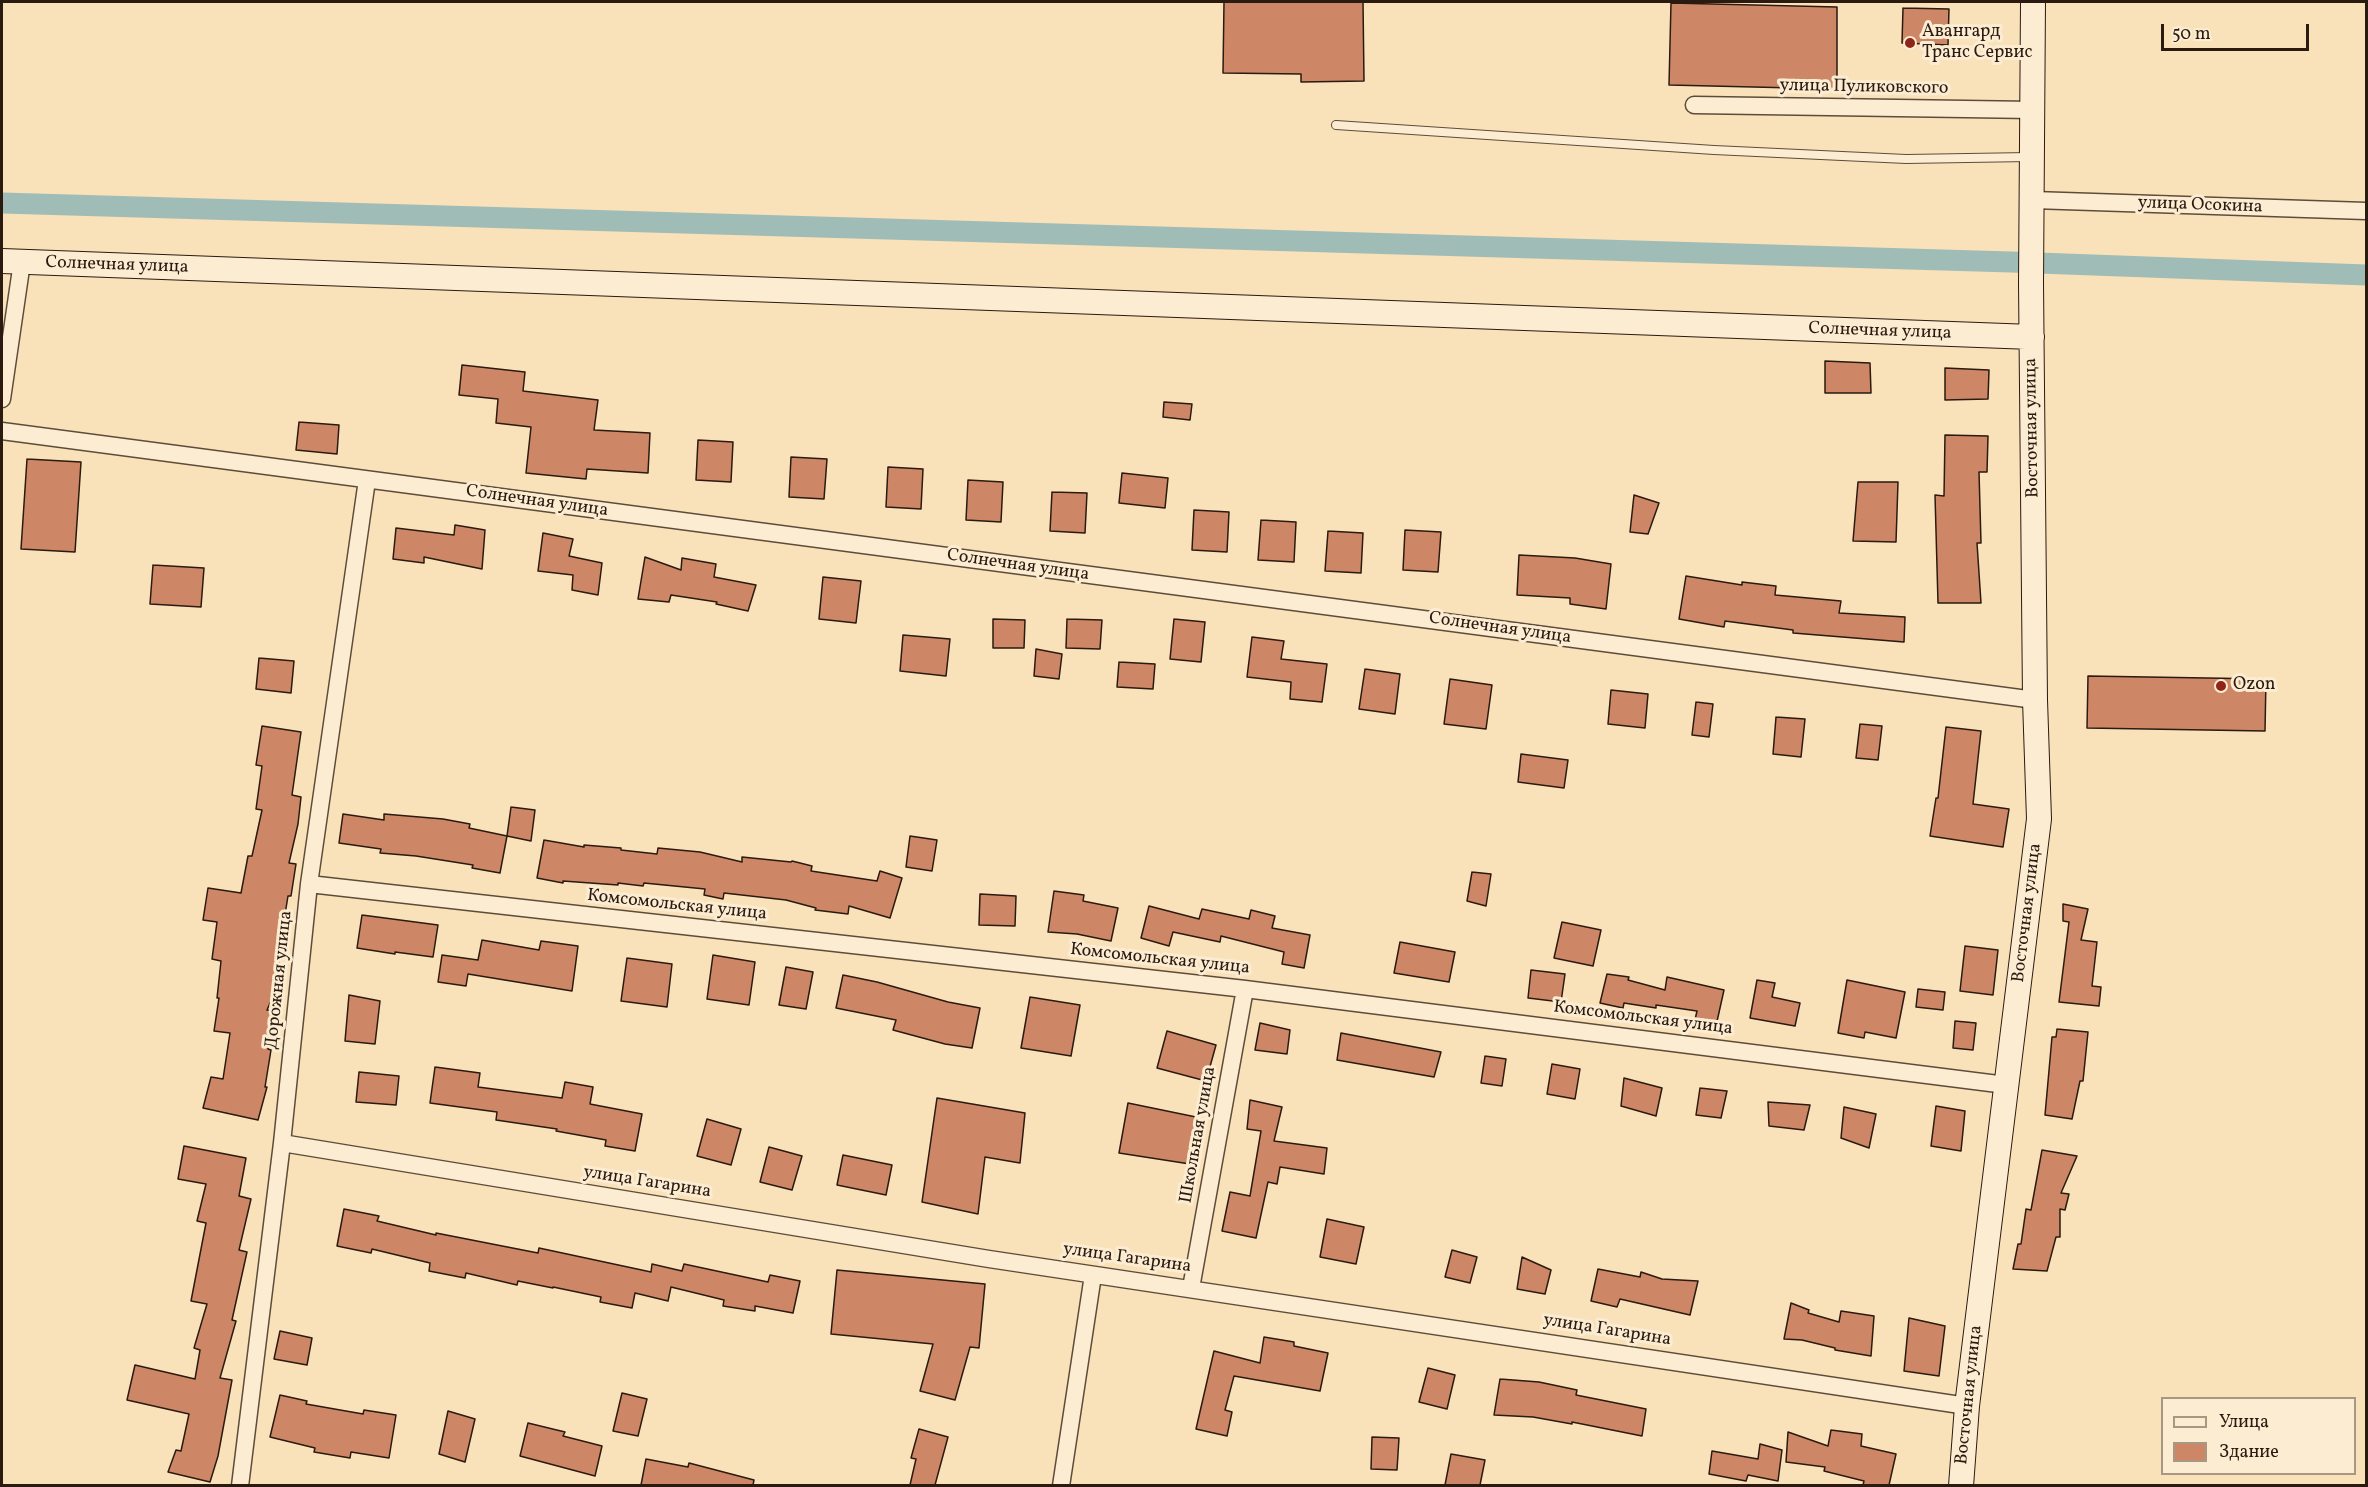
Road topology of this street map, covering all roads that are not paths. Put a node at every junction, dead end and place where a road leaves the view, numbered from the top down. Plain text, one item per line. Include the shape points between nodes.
1 (2033, 2) edge
2 (1694, 105) dead end
3 (2033, 111) junction
4 (1336, 125) dead end
5 (2033, 157) junction
6 (2033, 200) junction
7 (2367, 211) edge
8 (12, 262) edge
9 (2032, 337) junction
10 (2, 399) edge
11 (2, 431) edge
12 (367, 480) junction
13 (2036, 700) junction
14 (309, 884) junction
15 (1245, 989) junction
16 (2006, 1085) junction
17 (282, 1143) junction
18 (1093, 1275) junction
19 (1191, 1288) junction
20 (1967, 1406) junction
21 (240, 1485) edge
22 (1061, 1485) edge
23 (1961, 1485) edge

1 - 3 main road
2 - 3 street, улица Пуликовского
3 - 5 main road
4 - 5 lane via 1895,159
5 - 6 main road
6 - 7 street, улица Осокина
6 - 9 main road, Восточная улица
8 - 9 main road, Солнечная улица
8 - 10 street
9 - 13 main road, Восточная улица
11 - 12 street, Солнечная улица
12 - 13 street, Солнечная улица
12 - 14 street, Дорожная улица
13 - 16 main road, Восточная улица via 2039,819
14 - 15 street, Комсомольская улица
14 - 17 street, Дорожная улица
15 - 16 street, Комсомольская улица
15 - 19 street, Школьная улица
16 - 20 main road, Восточная улица
17 - 18 street, улица Гагарина
17 - 21 street, Дорожная улица
18 - 19 street, улица Гагарина
18 - 22 street
19 - 20 street, улица Гагарина
20 - 23 main road, Восточная улица

